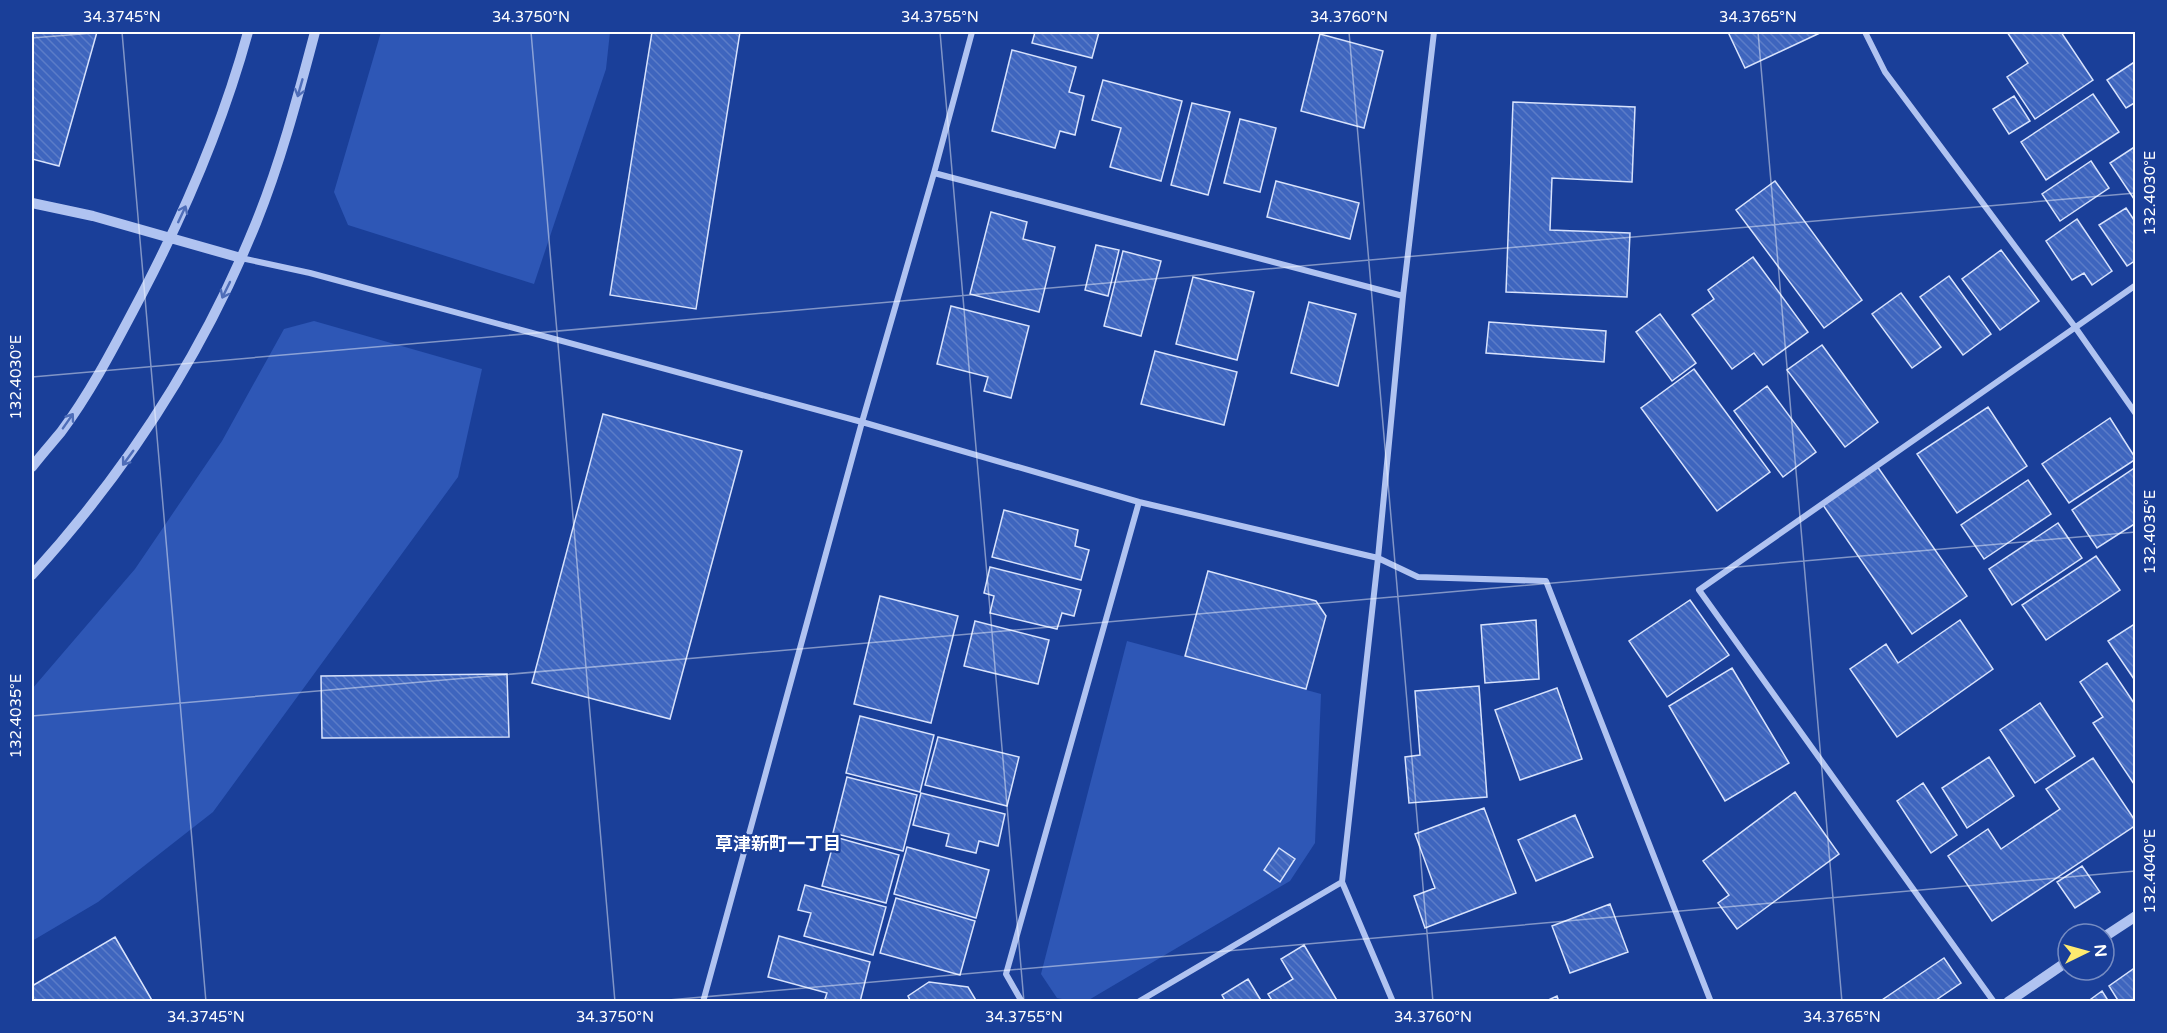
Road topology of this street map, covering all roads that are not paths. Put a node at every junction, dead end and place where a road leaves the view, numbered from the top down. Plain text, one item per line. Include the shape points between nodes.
1 (248, 32) edge
2 (315, 32) edge
3 (972, 32) edge
4 (1434, 32) edge
5 (1865, 32) edge
6 (934, 173) junction
7 (32, 203) edge
8 (170, 239) junction
9 (241, 258) junction
10 (2136, 285) edge
11 (1403, 296) junction
12 (2075, 327) junction
13 (2136, 414) edge
14 (862, 422) junction
15 (32, 467) edge
16 (1139, 502) junction
17 (1378, 558) junction
18 (32, 575) edge
19 (1342, 882) junction
20 (2136, 916) edge
21 (2116, 929) edge
22 (2056, 969) edge
23 (703, 1002) edge
24 (1022, 1002) edge
25 (1138, 1002) edge
26 (1393, 1002) edge
27 (1711, 1002) edge
28 (1994, 1002) edge
29 (2008, 1002) edge

8 -> 1 street via 204,163
2 -> 9 street via 283,146
3 - 6 street
4 - 11 street
5 - 12 street via 1885,72
6 - 11 street
6 - 14 street
7 - 8 street
8 - 9 street
15 -> 8 street via 96,378
9 - 14 street via 310,273
9 -> 18 street via 163,408 100,496
10 - 12 street
11 - 17 street
12 - 13 street
12 - 28 street via 1699,590
14 - 16 street
14 - 23 street
16 - 17 street
16 - 24 street via 1006,974
17 - 19 street
17 - 27 street via 1418,577 1546,581
19 - 25 street
19 - 26 street
20 - 21 street
22 - 29 street

